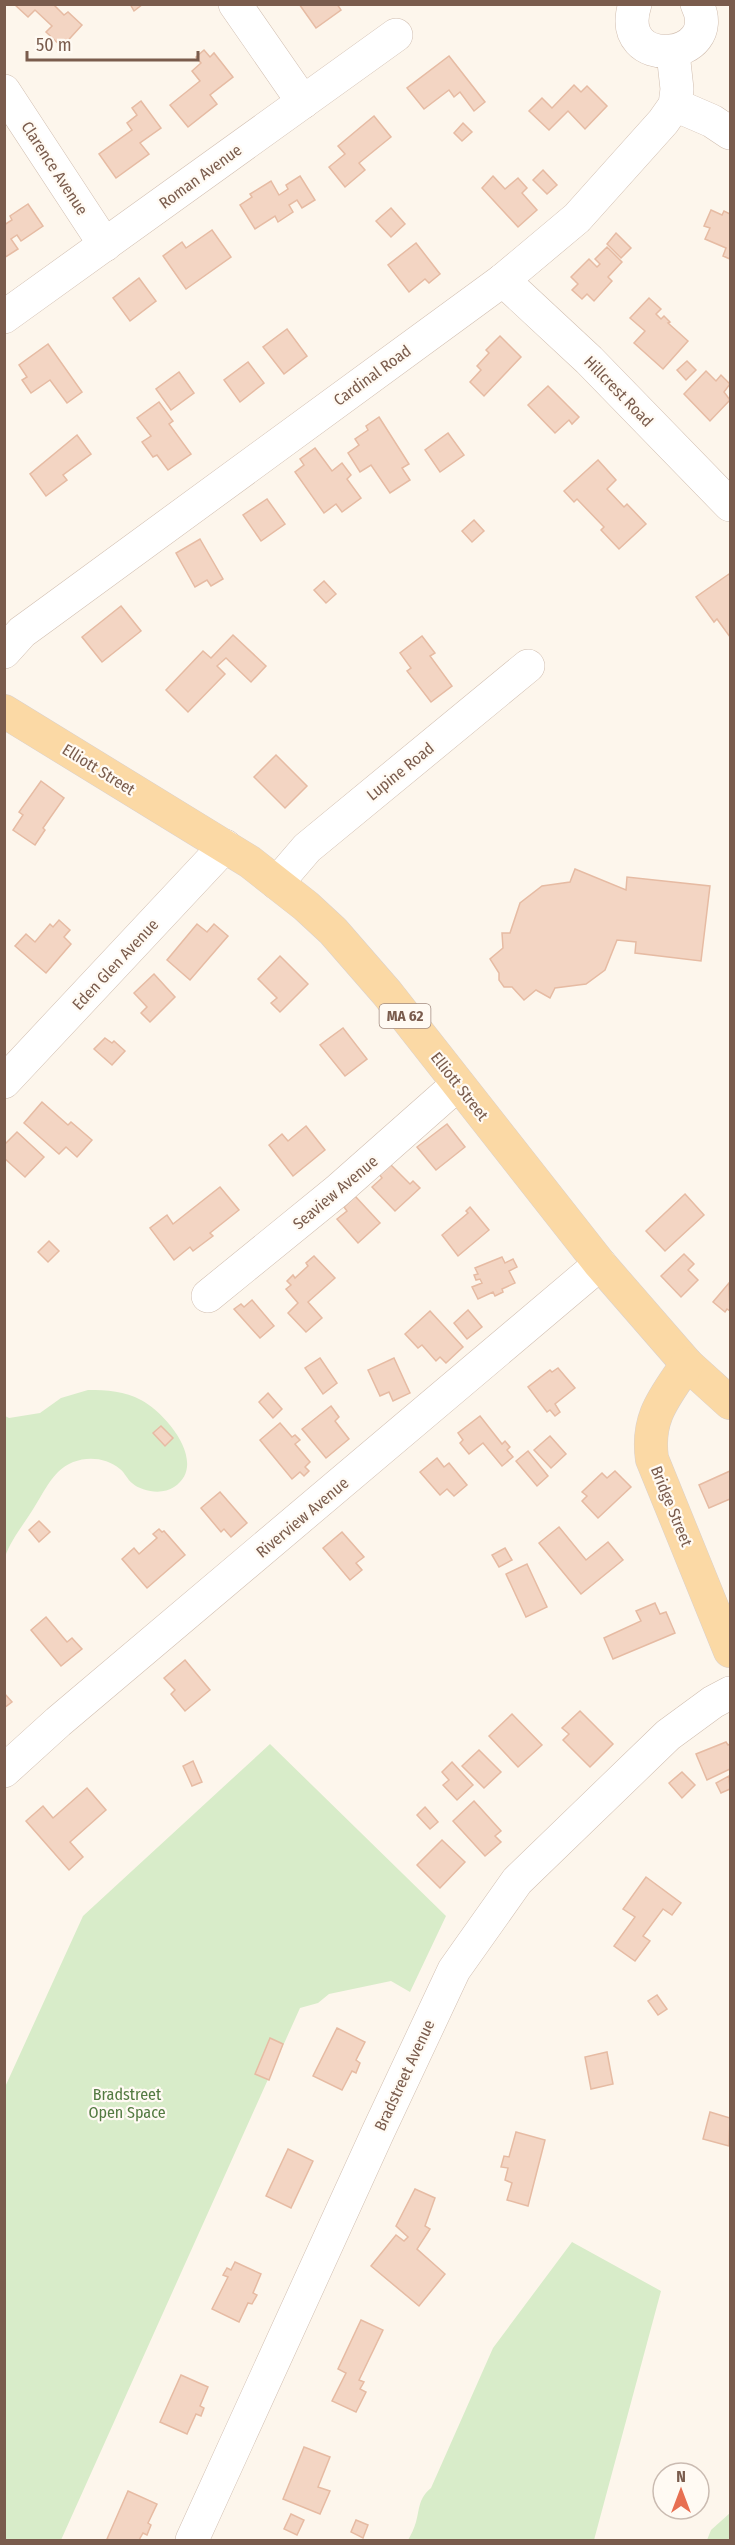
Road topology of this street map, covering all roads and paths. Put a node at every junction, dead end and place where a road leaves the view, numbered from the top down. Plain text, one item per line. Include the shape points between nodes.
1 (236, 4) edge
2 (635, 4) edge
3 (697, 4) edge
4 (396, 35) dead end
5 (673, 53) junction
6 (4, 91) edge
7 (303, 102) junction
8 (675, 105) junction
9 (730, 133) edge
10 (105, 245) junction
11 (504, 280) junction
12 (4, 317) edge
13 (730, 505) edge
14 (4, 652) edge
15 (528, 666) dead end
16 (4, 711) edge
17 (225, 846) junction
18 (277, 883) junction
19 (4, 1082) edge
20 (458, 1084) junction
21 (600, 1264) junction
22 (208, 1296) dead end
23 (687, 1364) junction
24 (730, 1403) edge
25 (730, 1651) edge
26 (730, 1693) edge
27 (4, 1771) edge
28 (192, 2541) edge

1 - 7 street
2 - 5 street via 632,21 643,45 657,52
3 - 5 street via 701,18 696,36 689,45
4 - 7 street, Roman Avenue
5 - 8 street via 678,89
6 - 10 street, Clarence Avenue
7 - 10 street, Roman Avenue
8 - 9 street
8 - 11 street, Cardinal Road via 577,218
10 - 12 street, Roman Avenue
11 - 13 street, Hillcrest Road
11 - 14 street, Cardinal Road via 22,632
15 - 18 street, Lupine Road via 316,841
16 - 17 main road, Elliott Street / MA 62
17 - 18 main road, Elliott Street / MA 62
17 - 19 street, Eden Glen Avenue
18 - 20 main road, Elliott Street / MA 62 via 359,959
20 - 21 main road, Elliott Street / MA 62
20 - 22 street, Seaview Avenue via 345,1184
21 - 23 main road, Elliott Street / MA 62
21 - 27 street, Riverview Avenue
23 - 24 main road, Elliott Street / MA 62
23 - 25 main road, Bridge Street via 656,1412 650,1439 652,1459
26 - 28 street, Bradstreet Avenue via 668,1735 517,1881 454,1970

